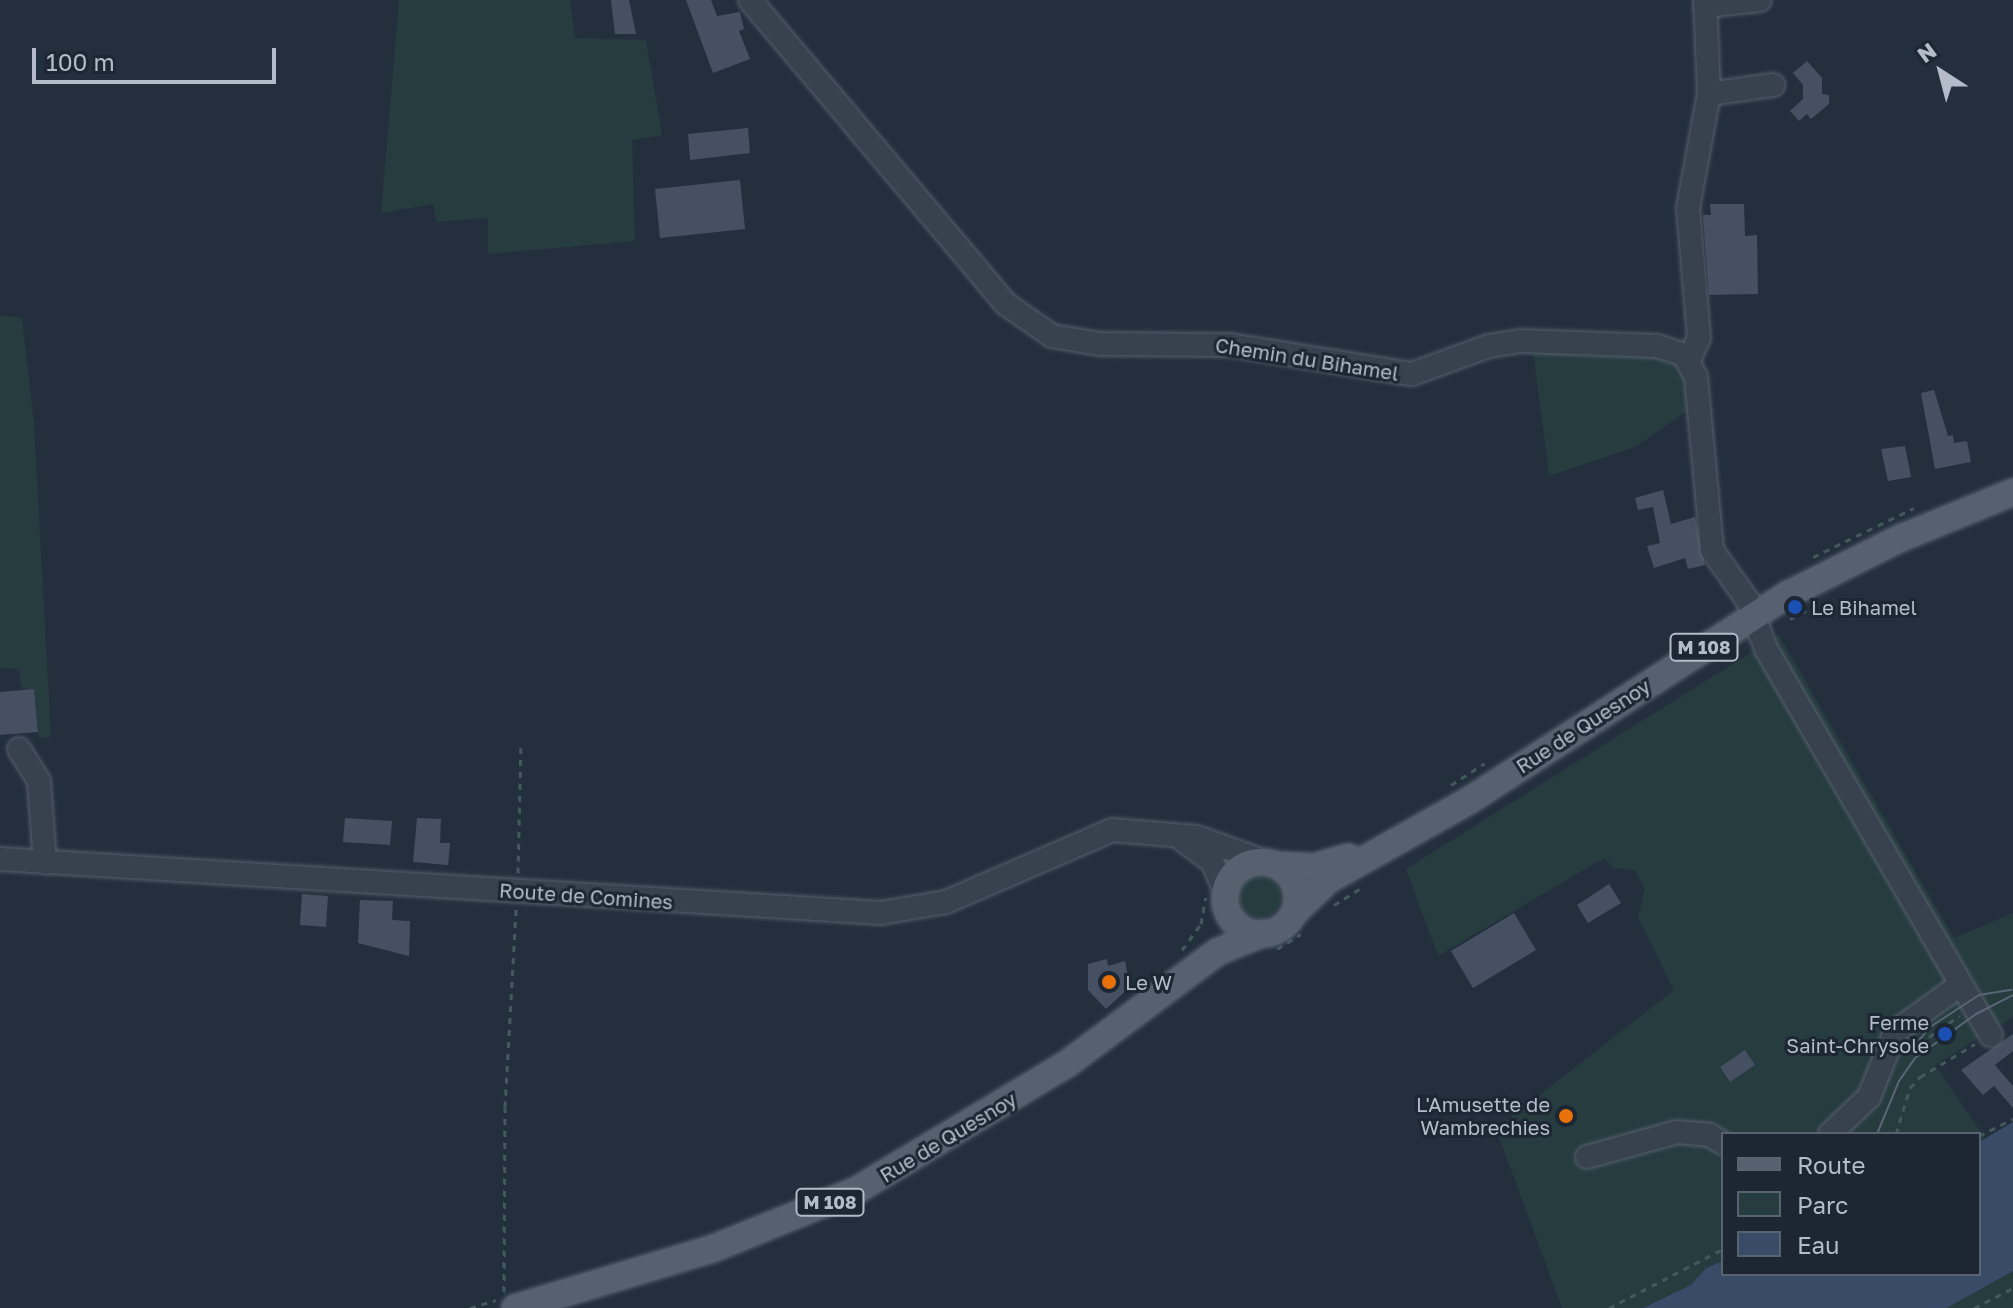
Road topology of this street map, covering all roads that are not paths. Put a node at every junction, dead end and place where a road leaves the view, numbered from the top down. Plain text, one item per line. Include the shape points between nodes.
1 (750, 0) edge
2 (1760, 0) edge
3 (1705, 3) edge
4 (1773, 85) dead end
5 (1709, 94) junction
6 (1689, 360) junction
7 (2013, 492) edge
8 (1754, 615) junction
9 (19, 749) dead end
10 (1156, 830) junction
11 (1412, 833) junction
12 (0, 859) edge
13 (45, 863) junction
14 (1271, 864) junction
15 (1218, 891) junction
16 (1293, 914) junction
17 (1264, 933) junction
18 (1176, 968) junction
19 (1960, 985) junction
20 (1991, 1035) road end
21 (1832, 1132) edge
22 (1721, 1142) edge
23 (1587, 1157) dead end
24 (516, 1303) edge

1 - 6 street, Chemin du Bihamel via 1006,304 1052,336 1100,344 1230,345 1412,374 1489,346 1521,341 1657,346 1676,349
2 - 3 street
3 - 5 street
4 - 5 street
5 - 6 street via 1688,208 1699,338
6 - 8 street via 1699,401 1710,543
7 - 8 main road, Rue de Quesnoy / M 108 via 1871,551
8 - 11 main road, Rue de Quesnoy / M 108
8 - 19 street via 1766,649 1884,844
9 - 13 street via 39,781
10 - 13 street, Route de Comines via 1101,832 970,893 907,911
10 - 14 street, Route de Comines via 1197,837
10 - 15 street, Route de Comines via 1204,853 1221,873
11 - 14 main road, Rue de Quesnoy / M 108 via 1332,863 1299,868
11 - 16 main road, Rue de Quesnoy / M 108 via 1318,886
12 - 13 street, Route de Comines
14 - 15 main road via 1238,870
14 - 16 main road via 1294,884
15 - 17 main road via 1240,927
15 - 18 main road, Rue de Quesnoy / M 108 via 1213,933
16 - 17 main road via 1283,926
17 - 18 main road, Rue de Quesnoy / M 108
18 - 24 main road, Rue de Quesnoy / M 108 via 1067,1064 857,1190 723,1245
19 - 20 street
19 - 21 street via 1895,1032 1869,1097
22 - 23 street via 1709,1135 1677,1132

